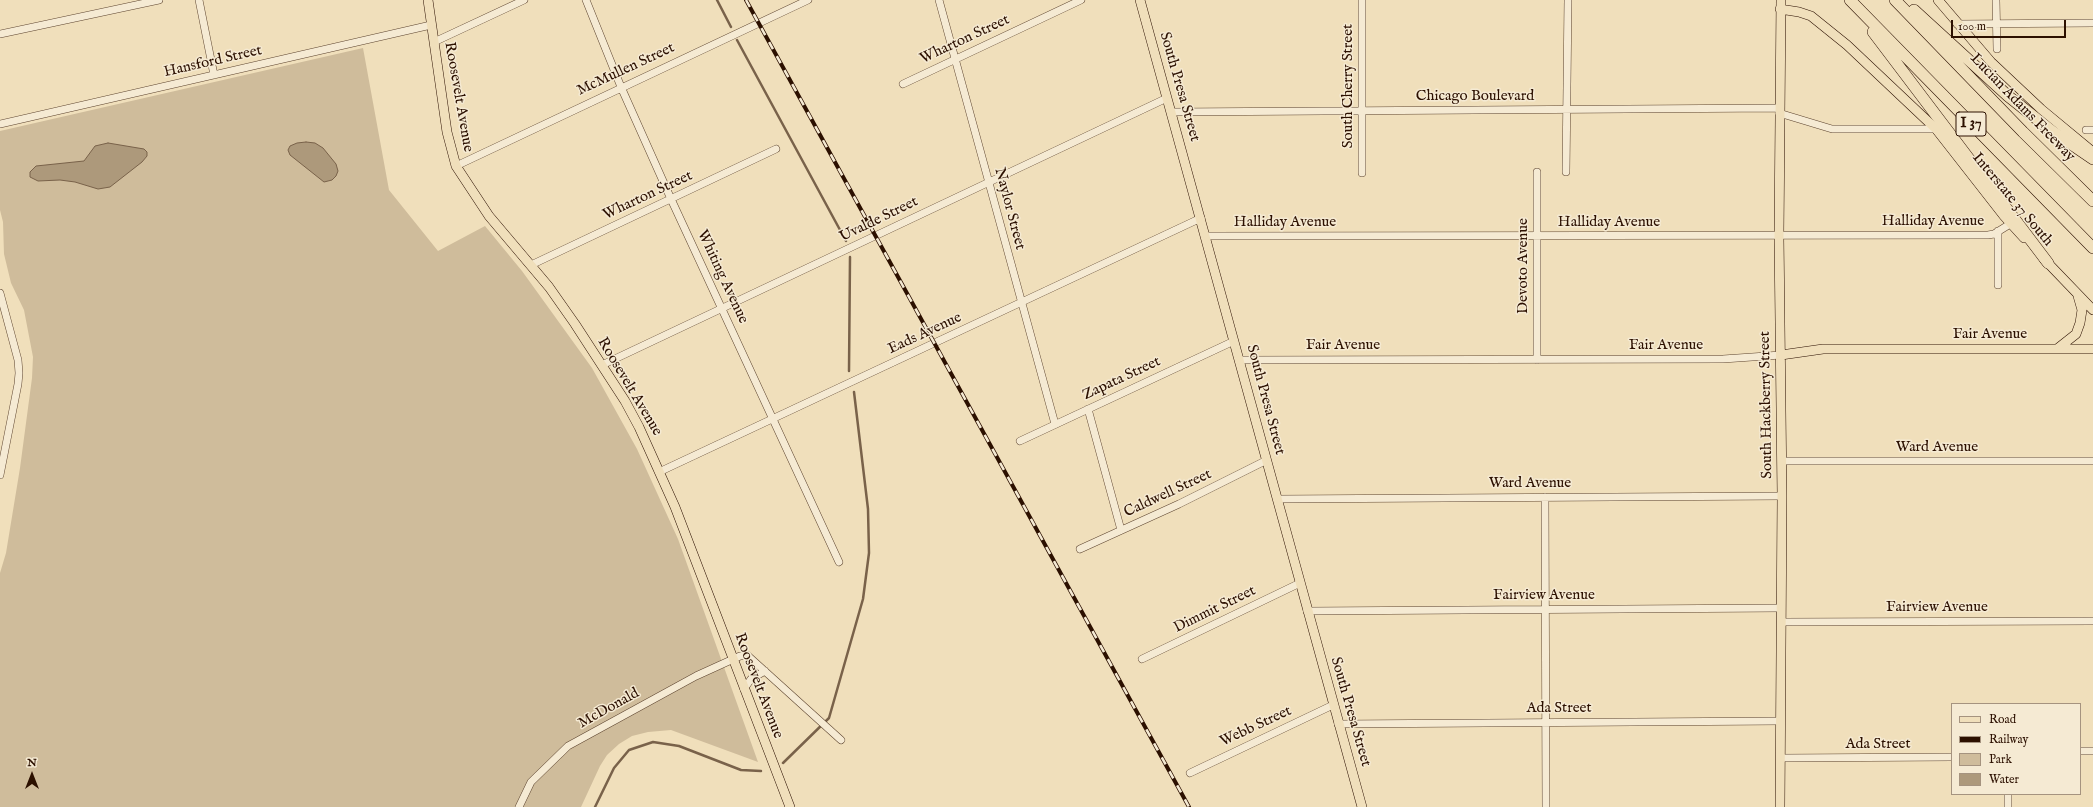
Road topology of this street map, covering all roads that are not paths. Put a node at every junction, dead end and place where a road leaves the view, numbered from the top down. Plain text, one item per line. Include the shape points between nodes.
1 (159, 0) edge
2 (199, 0) edge
3 (428, 0) edge
4 (524, 0) edge
5 (586, 0) edge
6 (808, 0) edge
7 (939, 0) edge
8 (1081, 0) edge
9 (1140, 0) edge
10 (1362, 0) edge
11 (1568, 0) edge
12 (1849, 0) edge
13 (1896, 0) edge
14 (1903, 0) edge
15 (1938, 0) edge
16 (1996, 0) edge
17 (1780, 3) edge
18 (1997, 23) junction
19 (2093, 23) edge
20 (1957, 24) junction
21 (431, 25) junction
22 (0, 34) edge
23 (434, 42) junction
24 (1997, 49) dead end
25 (955, 59) junction
26 (214, 75) junction
27 (903, 84) dead end
28 (621, 87) junction
29 (1168, 98) junction
30 (1567, 110) junction
31 (1779, 110) junction
32 (1362, 111) junction
33 (1172, 112) junction
34 (0, 124) edge
35 (1936, 129) junction
36 (776, 149) dead end
37 (2093, 152) edge
38 (2093, 159) edge
39 (456, 166) junction
40 (1537, 172) dead end
41 (1566, 172) dead end
42 (1362, 173) dead end
43 (988, 182) junction
44 (671, 199) junction
45 (2093, 202) edge
46 (1201, 218) junction
47 (2010, 224) junction
48 (1998, 232) junction
49 (1206, 236) junction
50 (1538, 236) junction
51 (1779, 236) junction
52 (2093, 248) edge
53 (2048, 263) junction
54 (530, 266) junction
55 (1998, 285) dead end
56 (0, 294) edge
57 (2078, 294) junction
58 (1022, 303) junction
59 (722, 309) junction
60 (2093, 310) edge
61 (1234, 340) junction
62 (2057, 349) junction
63 (2093, 349) edge
64 (1781, 355) junction
65 (1239, 360) junction
66 (1537, 360) junction
67 (602, 365) junction
68 (1088, 409) junction
69 (774, 419) junction
70 (1055, 424) junction
71 (1020, 441) dead end
72 (1267, 460) junction
73 (1782, 461) junction
74 (2093, 461) edge
75 (660, 472) junction
76 (0, 475) edge
77 (1782, 496) junction
78 (1545, 497) junction
79 (1277, 499) junction
80 (1121, 530) junction
81 (1080, 549) dead end
82 (839, 562) dead end
83 (1300, 583) junction
84 (1781, 608) junction
85 (1545, 609) junction
86 (1307, 611) junction
87 (2093, 621) edge
88 (1781, 622) junction
89 (732, 658) junction
90 (1142, 659) dead end
91 (765, 671) junction
92 (744, 689) junction
93 (1333, 705) junction
94 (1781, 721) junction
95 (1546, 722) junction
96 (1338, 724) junction
97 (841, 740) dead end
98 (2081, 751) edge
99 (2093, 751) edge
100 (1951, 757) edge
101 (1780, 758) junction
102 (1190, 773) dead end
103 (2008, 795) edge
104 (518, 807) edge
105 (790, 807) edge
106 (1362, 807) edge
107 (1546, 807) edge
108 (1780, 807) edge
109 (2008, 807) edge

1 - 22 street
2 - 26 street
3 - 21 main road, Roosevelt Avenue
4 - 23 street
5 - 28 street, Whiting Avenue
6 - 28 street, McMullen Street
7 - 25 street, Naylor Street
8 - 25 street, Wharton Street
9 - 29 main road, South Presa Street
10 - 32 street, South Cherry Street
11 - 30 street
12 - 52 highway, I 37
12 - 53 highway
13 - 45 highway, Lucian Adams Freeway / I 37
14 - 38 highway via 2008,96
15 - 20 main road
16 - 18 street
17 - 31 main road, South Hackberry Street
17 - 35 main road, Interstate 37 South via 1818,21
18 - 19 street
18 - 20 street
18 - 24 street
20 - 37 main road via 1991,62 2041,109
21 - 23 main road, Roosevelt Avenue
21 - 26 street, Hansford Street
23 - 39 main road, Roosevelt Avenue via 447,132
25 - 27 street, Wharton Street
25 - 43 street, Naylor Street
26 - 34 street, Hansford Street
28 - 39 street, McMullen Street
28 - 44 street, Whiting Avenue
29 - 33 main road, South Presa Street
29 - 43 street, Uvalde Street
30 - 31 street, Chicago Boulevard
30 - 32 street, Chicago Boulevard
30 - 41 street
31 - 35 street, Chicago Boulevard via 1832,129
31 - 51 main road, South Hackberry Street
32 - 33 street, Chicago Boulevard
32 - 42 street, South Cherry Street
33 - 46 main road, South Presa Street
35 - 47 main road, Interstate 37 South
36 - 44 street, Wharton Street
39 - 54 main road, Roosevelt Avenue via 489,216
40 - 50 street, Devoto Avenue
43 - 58 street, Naylor Street
43 - 59 street, Uvalde Street
44 - 54 street, Wharton Street
44 - 59 street, Whiting Avenue
46 - 49 main road, South Presa Street
46 - 58 street, Eads Avenue
47 - 48 street, Halliday Avenue
47 - 53 main road, Interstate 37 South
48 - 51 street, Halliday Avenue via 1988,235
48 - 55 street
49 - 50 street, Halliday Avenue
49 - 61 main road, South Presa Street
50 - 51 street, Halliday Avenue
50 - 66 street, Devoto Avenue
51 - 64 main road, South Hackberry Street
53 - 57 main road, Interstate 37 South
54 - 67 main road, Roosevelt Avenue via 549,287
56 - 76 street via 18,360 19,373
57 - 60 main road, Interstate 37 South
57 - 62 main road via 2082,310 2076,334
58 - 69 street, Eads Avenue
58 - 70 street, Naylor Street
59 - 67 street, Uvalde Street
59 - 69 street, Whiting Avenue
61 - 65 main road, South Presa Street
61 - 68 street, Zapata Street
62 - 63 main road, Fair Avenue
62 - 64 main road, Fair Avenue via 1824,349
64 - 66 street, Fair Avenue via 1722,360
64 - 73 main road, South Hackberry Street
65 - 66 street, Fair Avenue
65 - 72 main road, South Presa Street
67 - 75 main road, Roosevelt Avenue via 639,427
68 - 70 street, Zapata Street
68 - 80 street
69 - 75 street, Eads Avenue
69 - 82 street, Whiting Avenue
70 - 71 street, Zapata Street
72 - 79 main road, South Presa Street
72 - 80 street, Caldwell Street
73 - 74 street, Ward Avenue
73 - 77 main road, South Hackberry Street
75 - 89 main road, Roosevelt Avenue
77 - 78 street, Ward Avenue
77 - 84 main road, South Hackberry Street
78 - 79 street, Ward Avenue
78 - 85 street
79 - 83 main road, South Presa Street
80 - 81 street, Caldwell Street
83 - 86 main road, South Presa Street
83 - 90 street, Dimmit Street
84 - 85 street, Fairview Avenue
84 - 88 main road, South Hackberry Street
85 - 86 street, Fairview Avenue
85 - 95 street
86 - 93 main road, South Presa Street
87 - 88 street, Fairview Avenue
88 - 94 main road, South Hackberry Street
89 - 91 street via 747,655
89 - 92 main road, Roosevelt Avenue
89 - 104 street, McDonald via 568,746 531,782
91 - 92 street via 751,679
91 - 97 street
92 - 105 main road, Roosevelt Avenue
93 - 96 main road, South Presa Street
93 - 102 street, Webb Street
94 - 95 street, Ada Street
94 - 101 main road, South Hackberry Street
95 - 96 street, Ada Street
95 - 107 street
96 - 106 main road, South Presa Street
98 - 99 street
100 - 101 street, Ada Street
101 - 108 main road, South Hackberry Street
103 - 109 street

